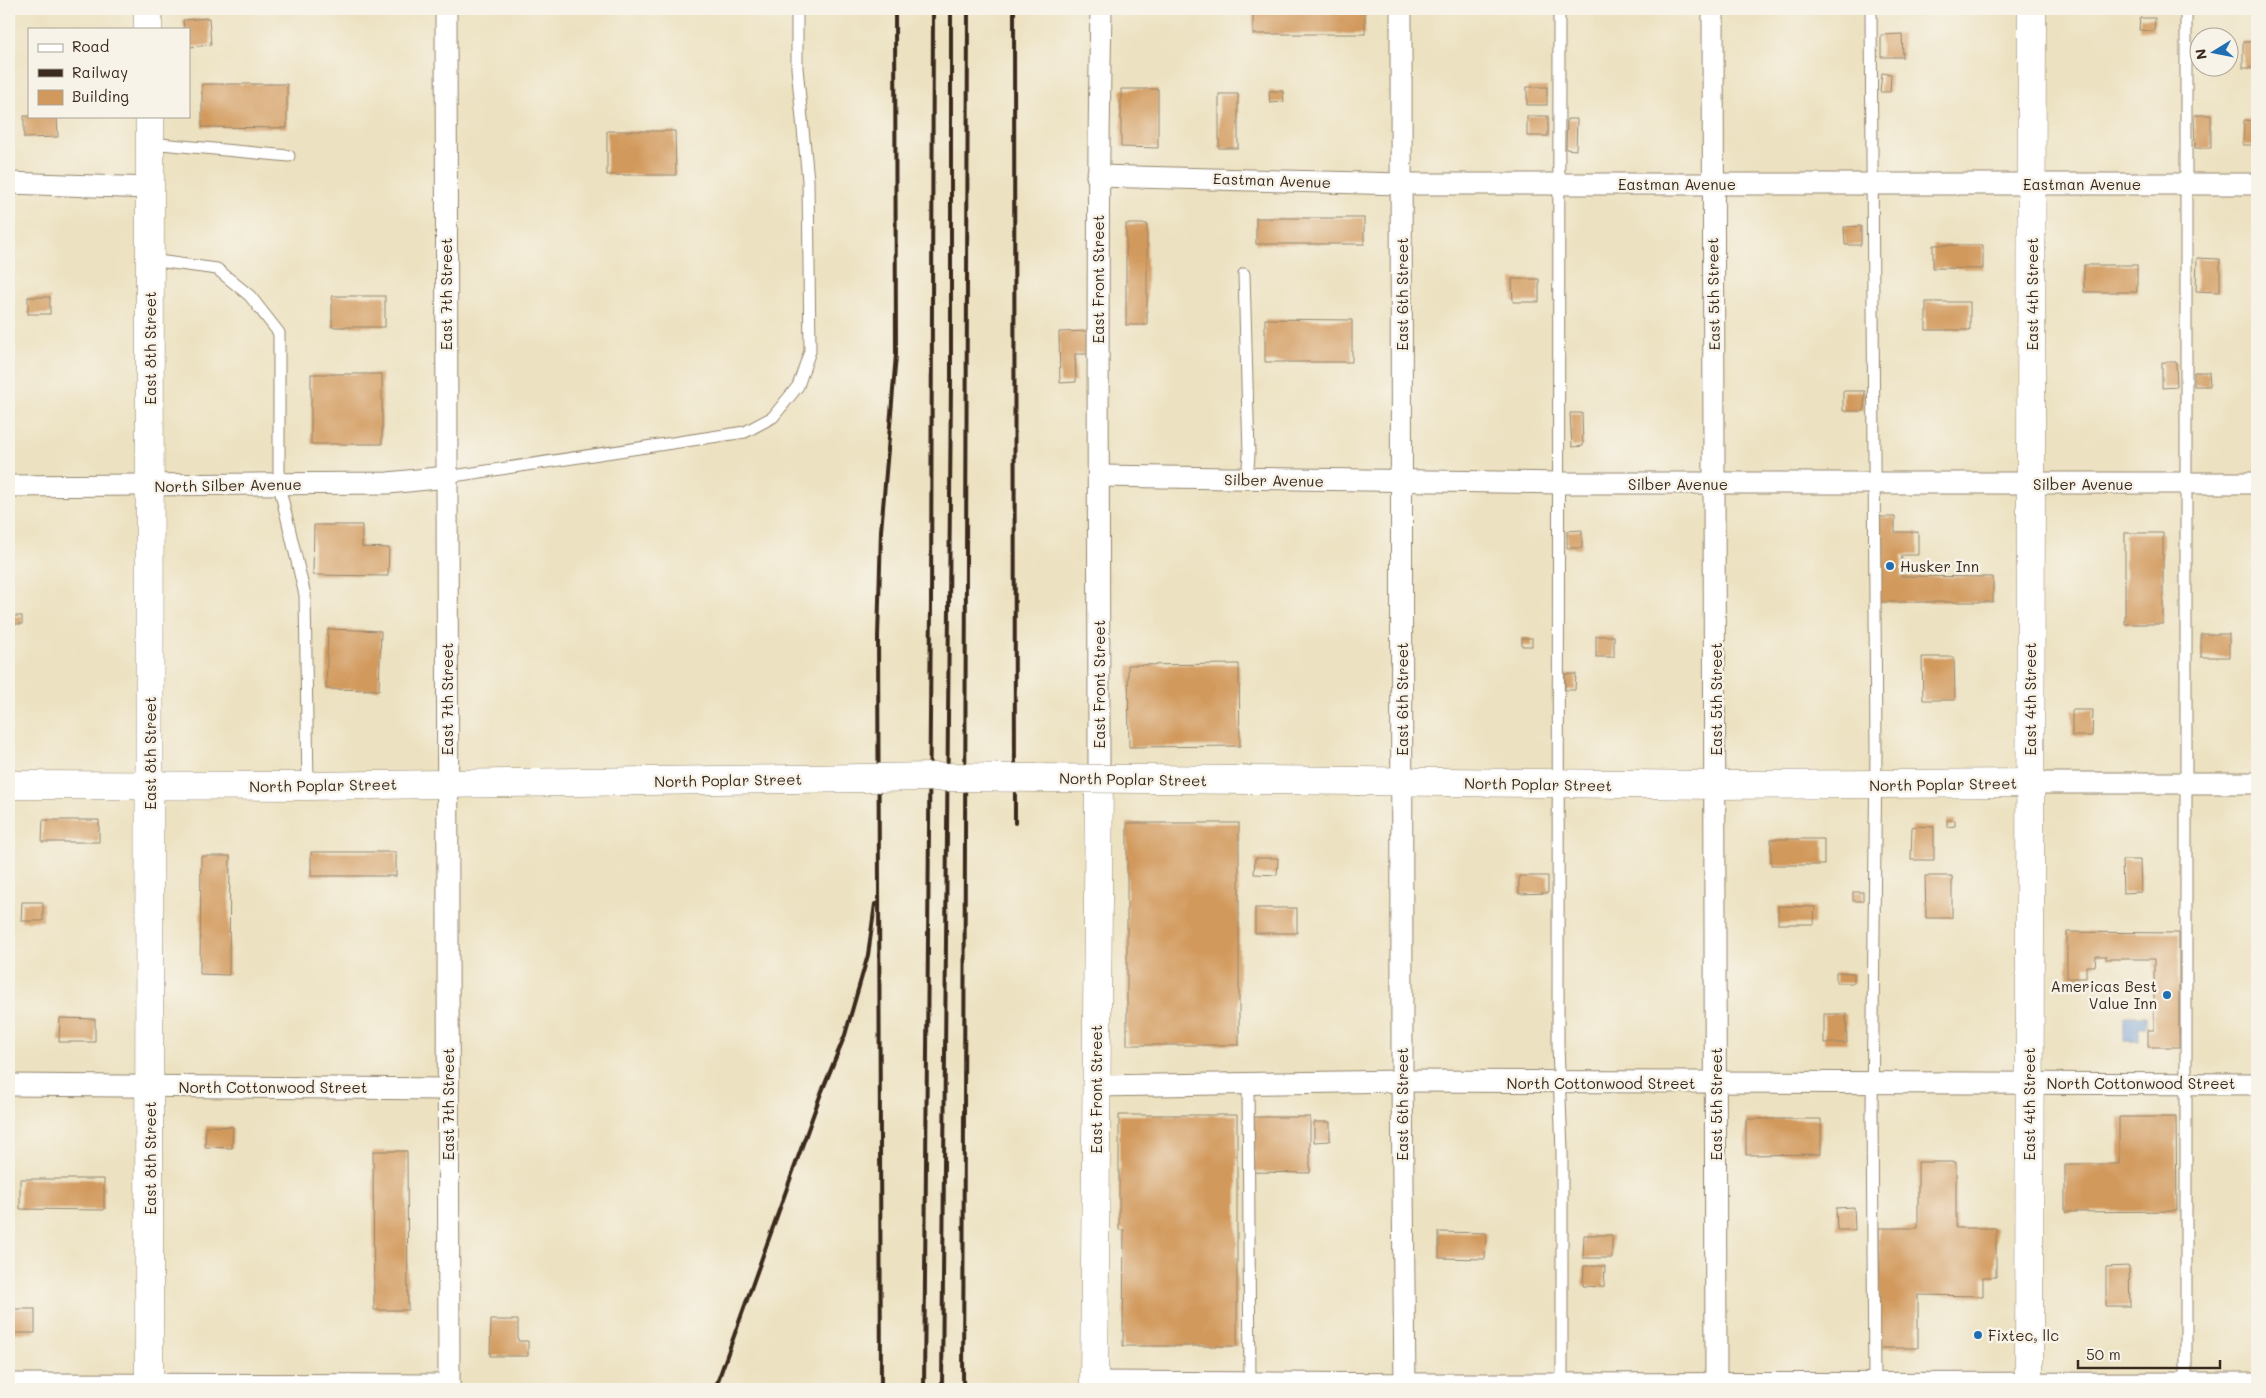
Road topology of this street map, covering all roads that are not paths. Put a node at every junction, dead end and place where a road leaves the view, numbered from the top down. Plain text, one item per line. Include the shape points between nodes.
1 (148, 9) edge
2 (446, 9) edge
3 (797, 9) edge
4 (1101, 9) edge
5 (1401, 9) edge
6 (1559, 9) edge
7 (1713, 9) edge
8 (1871, 9) edge
9 (2032, 9) edge
10 (2186, 9) edge
11 (148, 28) edge
12 (150, 118) edge
13 (150, 143) junction
14 (289, 156) dead end
15 (1098, 176) junction
16 (9, 183) edge
17 (1560, 183) junction
18 (1402, 184) junction
19 (1712, 184) junction
20 (1873, 184) junction
21 (2032, 184) junction
22 (2186, 184) junction
23 (2257, 184) edge
24 (150, 188) junction
25 (150, 260) junction
26 (1244, 274) dead end
27 (1100, 476) junction
28 (447, 477) junction
29 (1248, 479) junction
30 (1403, 482) junction
31 (1560, 483) junction
32 (2257, 483) edge
33 (1715, 484) junction
34 (1875, 484) junction
35 (2031, 484) junction
36 (2185, 484) junction
37 (279, 485) junction
38 (9, 486) edge
39 (150, 486) junction
40 (1098, 776) joint
41 (1402, 782) junction
42 (2030, 783) junction
43 (2185, 783) junction
44 (2257, 783) edge
45 (448, 784) junction
46 (1559, 784) junction
47 (9, 785) edge
48 (1716, 785) junction
49 (1876, 785) junction
50 (150, 786) junction
51 (308, 786) junction
52 (1402, 1081) junction
53 (1248, 1083) junction
54 (1559, 1083) junction
55 (1716, 1083) junction
56 (2029, 1083) junction
57 (1872, 1084) junction
58 (2186, 1084) junction
59 (2257, 1084) edge
60 (9, 1085) edge
61 (150, 1086) junction
62 (1096, 1086) junction
63 (447, 1088) junction
64 (1874, 1382) junction
65 (2257, 1383) edge
66 (9, 1384) edge
67 (1094, 1385) edge
68 (1250, 1386) edge
69 (1716, 1386) edge
70 (2029, 1386) edge
71 (2186, 1386) edge
72 (148, 1387) edge
73 (449, 1387) edge
74 (1405, 1387) edge
75 (1562, 1387) edge

1 - 11 main road
2 - 28 street, East 7th Street
3 - 28 lane via 797,68 808,180 811,302 810,351 798,386 773,416 744,432
4 - 15 street, East Front Street
5 - 18 street, East 6th Street
6 - 17 lane
7 - 19 street, East 5th Street
8 - 20 lane
9 - 21 main road, East 4th Street
10 - 22 lane
12 - 13 main road, East 8th Street
13 - 14 lane
13 - 24 main road, East 8th Street
15 - 18 street, Eastman Avenue
15 - 27 street, East Front Street
16 - 24 street
17 - 18 street, Eastman Avenue
17 - 19 street, Eastman Avenue
17 - 31 lane
18 - 30 street, East 6th Street
19 - 20 street, Eastman Avenue
19 - 33 street, East 5th Street
20 - 21 street, Eastman Avenue
20 - 34 lane
21 - 22 street, Eastman Avenue
21 - 35 main road, East 4th Street
22 - 23 street, Eastman Avenue
22 - 36 lane
24 - 25 main road, East 8th Street
25 - 37 lane via 217,269 250,296 279,333
25 - 39 main road, East 8th Street
26 - 29 lane
27 - 29 street, Silber Avenue
27 - 40 street, East Front Street
28 - 37 street, North Silber Avenue via 388,483
28 - 45 street, East 7th Street
29 - 30 street, Silber Avenue
30 - 31 street, Silber Avenue
30 - 41 street, East 6th Street
31 - 33 street, Silber Avenue
31 - 46 lane
32 - 36 street, Silber Avenue
33 - 34 street, Silber Avenue
33 - 48 street, East 5th Street
34 - 35 street, Silber Avenue
34 - 49 lane
35 - 36 street, Silber Avenue
35 - 42 main road, East 4th Street
36 - 43 lane
37 - 39 street, North Silber Avenue
37 - 51 lane via 305,595
38 - 39 street, North Silber Avenue
39 - 50 main road, East 8th Street
40 - 62 main road, East Front Street
41 - 45 main road, North Poplar Street, bridge via 937,777
41 - 46 main road, North Poplar Street
41 - 52 street, East 6th Street
42 - 43 street, North Poplar Street
42 - 49 main road, North Poplar Street
42 - 56 main road, East 4th Street
43 - 44 street, North Poplar Street
43 - 58 lane
45 - 51 main road, North Poplar Street
45 - 63 street, East 7th Street
46 - 48 main road, North Poplar Street
46 - 54 lane
47 - 50 main road, North Poplar Street
48 - 49 main road, North Poplar Street
48 - 55 street, East 5th Street
49 - 57 lane
50 - 51 main road, North Poplar Street
50 - 61 main road, East 8th Street
52 - 53 street, North Cottonwood Street
52 - 54 street, North Cottonwood Street
52 - 74 street, East 6th Street
53 - 62 street, North Cottonwood Street
53 - 68 lane
54 - 55 street, North Cottonwood Street
54 - 75 lane
55 - 57 street, North Cottonwood Street
55 - 69 street, East 5th Street
56 - 57 street, North Cottonwood Street
56 - 58 street, North Cottonwood Street
56 - 70 main road, East 4th Street
57 - 64 lane
58 - 59 street, North Cottonwood Street
58 - 71 lane
60 - 61 street, North Cottonwood Street
61 - 63 street, North Cottonwood Street
61 - 72 main road, East 8th Street
62 - 67 main road, East Front Street
63 - 73 street, East 7th Street
64 - 69 street
64 - 70 street
65 - 71 street
66 - 72 street
67 - 68 street
68 - 74 street
69 - 75 street
70 - 71 street
72 - 73 street
74 - 75 street

